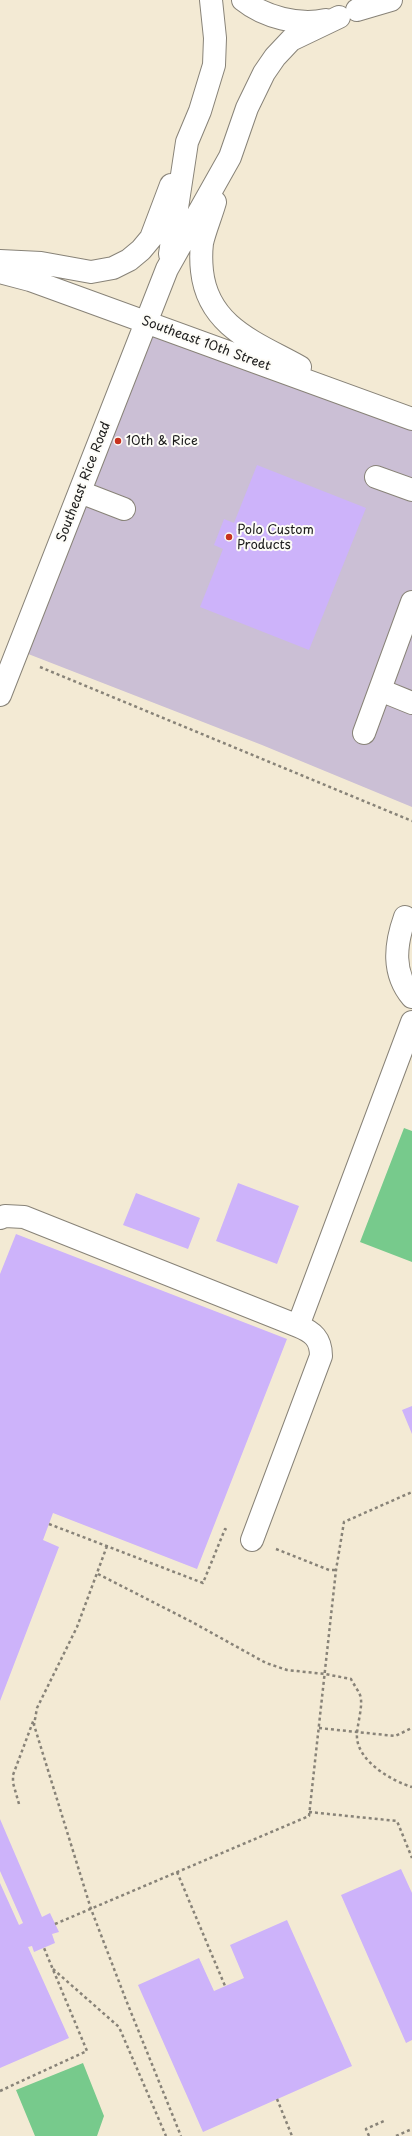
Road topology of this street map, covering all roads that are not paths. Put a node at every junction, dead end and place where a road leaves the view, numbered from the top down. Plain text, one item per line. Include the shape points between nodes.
1 (211, 0) edge
2 (242, 0) edge
3 (391, 0) edge
4 (356, 9) edge
5 (187, 142) junction
6 (230, 157) junction
7 (0, 261) edge
8 (167, 269) junction
9 (0, 272) edge
10 (146, 322) junction
11 (359, 400) junction
12 (412, 419) edge
13 (376, 477) dead end
14 (412, 490) edge
15 (80, 492) junction
16 (124, 509) dead end
17 (412, 602) edge
18 (380, 690) junction
19 (0, 696) edge
20 (412, 703) edge
21 (364, 733) dead end
22 (405, 917) dead end
23 (412, 996) edge
24 (412, 1022) edge
25 (0, 1218) edge
26 (298, 1326) junction
27 (252, 1540) road end

1 - 5 main road, Southeast Rice Road via 215,38 214,65
2 - 4 main road via 262,12 300,22 320,22
3 - 4 main road
4 - 6 main road, Southeast Rice Road via 292,40 275,57 247,108
5 - 7 main road via 151,238 129,260 113,268 91,272 41,263
5 - 8 main road, Southeast Rice Road
6 - 8 main road, Southeast Rice Road
6 - 11 main road via 202,244 203,281 210,299 218,314 232,328
8 - 10 main road, Southeast Rice Road
9 - 10 main road, Southeast 10th Street via 30,280
10 - 11 main road, Southeast 10th Street
10 - 15 main road, Southeast Rice Road
11 - 12 main road, Southeast 10th Street
13 - 14 main road
15 - 16 main road
15 - 19 main road, Southeast Rice Road
17 - 18 main road
18 - 20 main road
18 - 21 main road
22 - 23 main road via 398,936 398,969 402,983
24 - 26 main road
25 - 26 main road via 24,1217
26 - 27 main road via 316,1336 321,1346 320,1356

